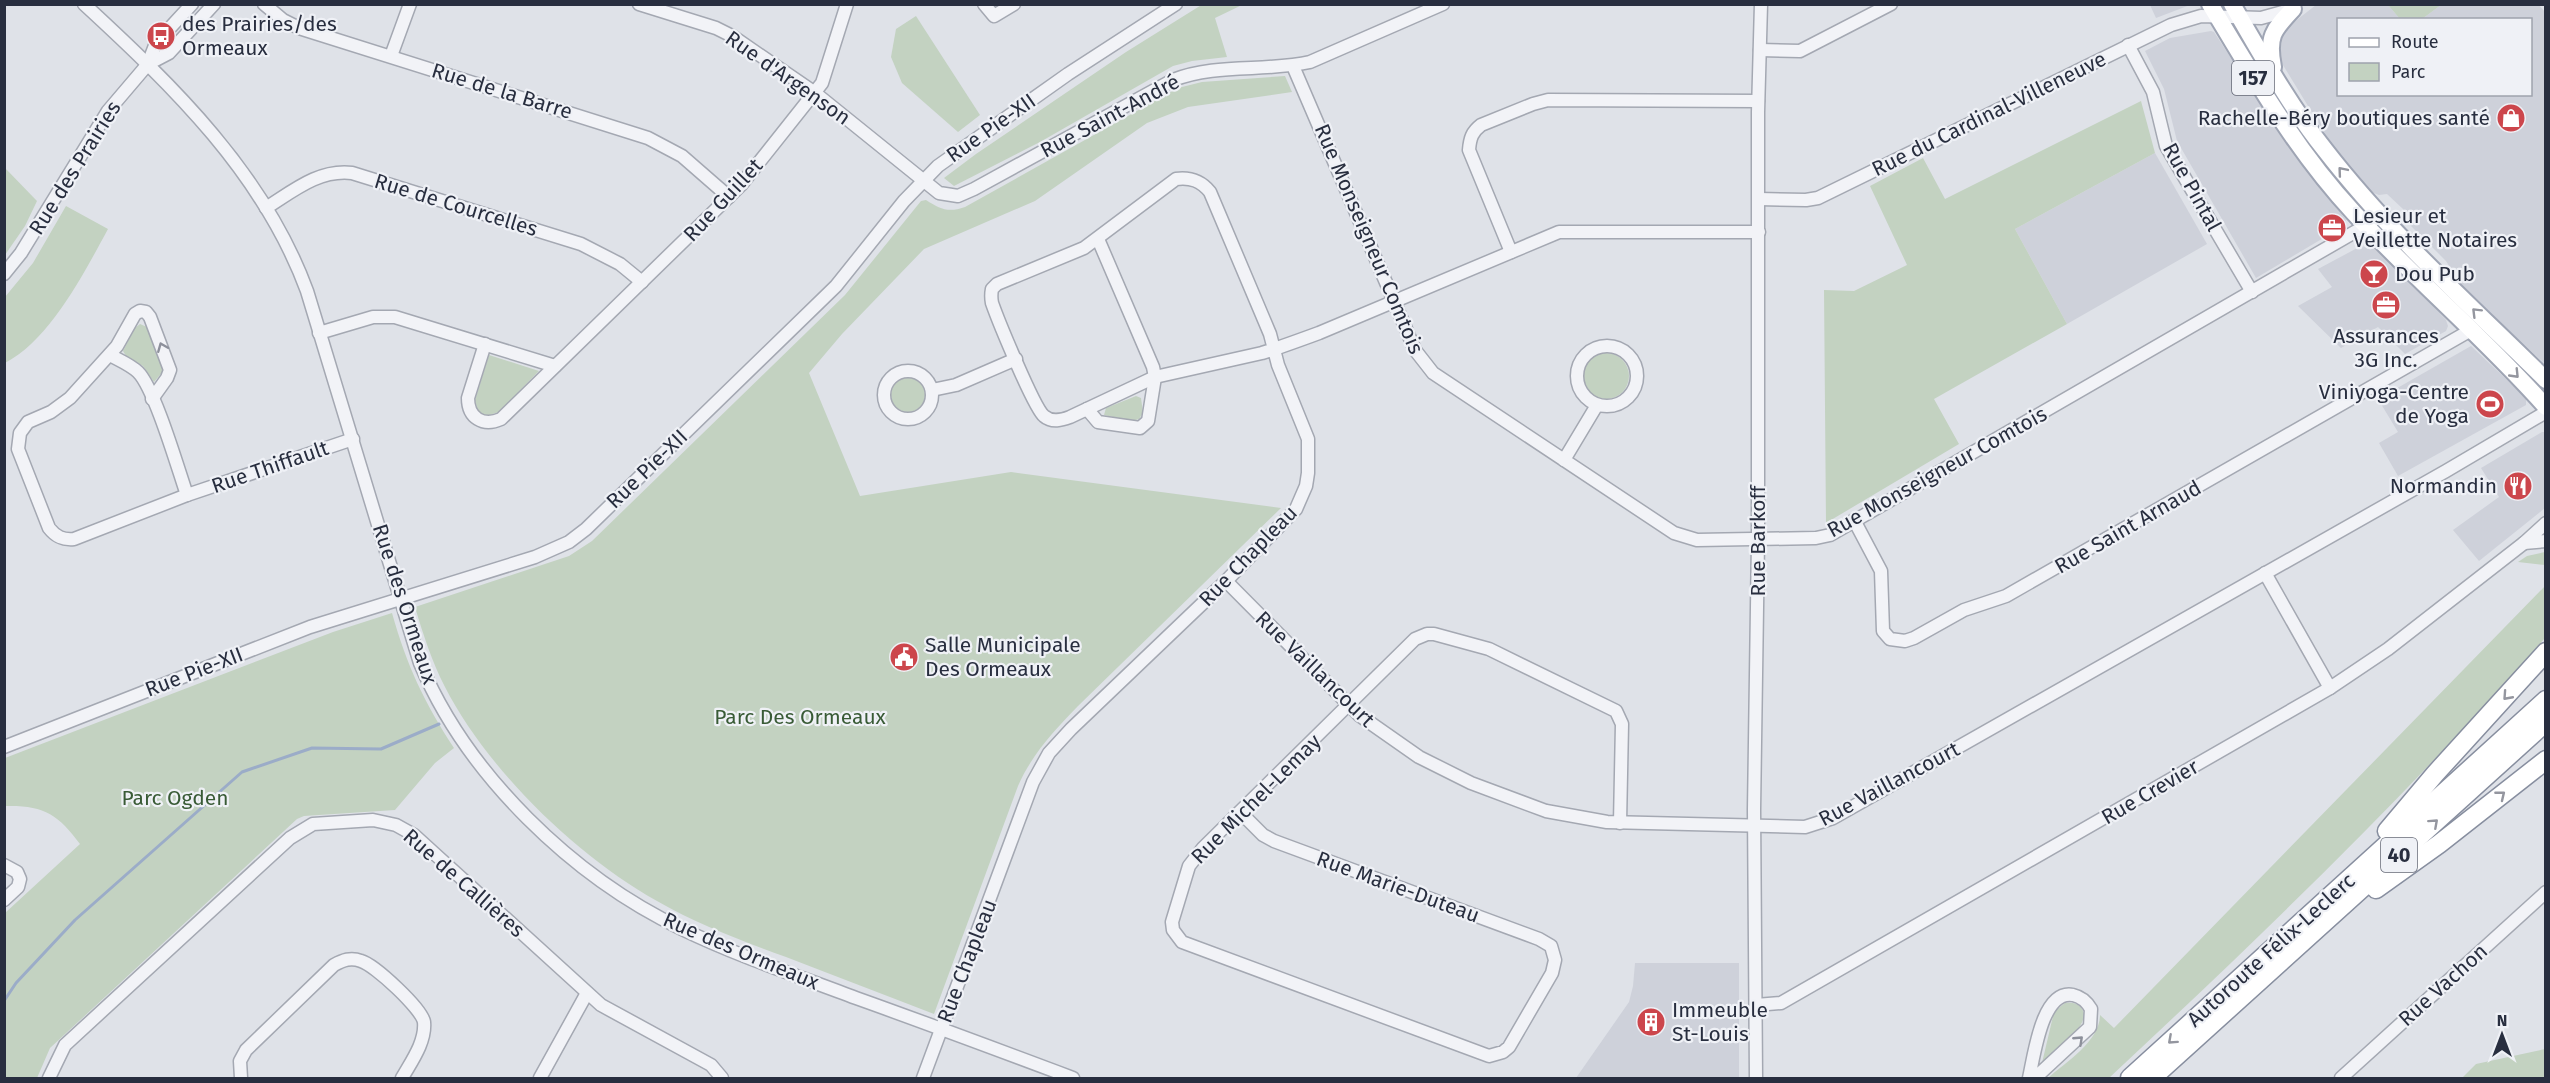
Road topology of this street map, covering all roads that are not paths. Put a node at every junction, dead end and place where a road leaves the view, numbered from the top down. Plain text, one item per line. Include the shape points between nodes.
1 (84, 4) edge
2 (192, 4) edge
3 (214, 4) edge
4 (264, 4) edge
5 (410, 4) edge
6 (639, 4) edge
7 (847, 4) edge
8 (984, 4) edge
9 (1014, 4) edge
10 (1176, 4) edge
11 (1443, 4) edge
12 (1761, 4) edge
13 (1891, 4) edge
14 (2296, 7) edge
15 (2214, 10) edge
16 (2236, 11) edge
17 (2128, 45) junction
18 (1760, 50) junction
19 (391, 56) junction
20 (148, 64) junction
21 (1293, 66) junction
22 (2276, 80) junction
23 (815, 93) junction
24 (1758, 100) junction
25 (923, 180) junction
26 (729, 197) junction
27 (1759, 199) junction
28 (266, 208) junction
29 (2381, 214) junction
30 (2367, 226) junction
31 (1759, 232) junction
32 (1098, 239) junction
33 (1510, 252) junction
34 (4, 274) edge
35 (642, 282) junction
36 (2252, 292) junction
37 (1394, 301) junction
38 (2471, 330) junction
39 (320, 333) junction
40 (485, 344) junction
41 (1274, 349) junction
42 (110, 355) junction
43 (1016, 359) junction
44 (555, 366) junction
45 (1155, 378) junction
46 (2546, 380) edge
47 (932, 390) junction
48 (152, 399) junction
49 (1597, 405) junction
50 (2546, 407) edge
51 (1087, 409) junction
52 (2546, 412) edge
53 (353, 439) junction
54 (1564, 460) junction
55 (187, 495) junction
56 (1854, 520) junction
57 (2546, 523) edge
58 (1758, 540) junction
59 (2546, 541) edge
60 (2524, 543) junction
61 (2265, 573) junction
62 (1226, 581) junction
63 (399, 598) junction
64 (2546, 652) edge
65 (2330, 688) junction
66 (2546, 700) edge
67 (1347, 705) junction
68 (2546, 722) edge
69 (4, 747) edge
70 (2546, 760) edge
71 (1241, 813) junction
72 (1620, 823) junction
73 (1754, 826) junction
74 (4, 865) edge
75 (2340, 888) junction
76 (2546, 892) edge
77 (4, 900) edge
78 (2313, 933) junction
79 (1555, 957) joint
80 (587, 993) junction
81 (1756, 1005) junction
82 (941, 1029) junction
83 (49, 1078) edge
84 (241, 1078) edge
85 (405, 1078) edge
86 (540, 1078) edge
87 (722, 1078) edge
88 (922, 1078) edge
89 (1073, 1078) edge
90 (1756, 1078) edge
91 (2029, 1078) edge
92 (2035, 1078) edge
93 (2130, 1078) edge
94 (2152, 1078) edge
95 (2341, 1078) edge

1 - 20 street, Rue des Ormeaux
2 - 20 street, Rue des Prairies via 156,43
3 - 20 street, Rue des Prairies via 169,53
4 - 19 street, Rue de la Barre via 299,28
5 - 19 street
6 - 23 street, Rue d'Argenson via 725,32
7 - 23 street, Rue Guillet via 824,79
8 - 9 street via 994,16
10 - 25 street, Rue Pie-XII via 967,143
11 - 21 street, Rue Saint-André
12 - 18 street, Rue Barkoff
13 - 18 street via 1800,51
14 - 16 street, Rue du Cardinal-Villeneuve via 2270,16
14 - 22 main road via 2278,24 2271,38
15 - 16 street, Rue du Cardinal-Villeneuve
15 - 17 street, Rue du Cardinal-Villeneuve
15 - 30 main road, 157 via 2293,137
16 - 22 main road, 157
17 - 27 street, Rue du Cardinal-Villeneuve via 1818,198
17 - 36 street, Rue Pintal via 2153,92 2166,146
18 - 24 street, Rue Barkoff
19 - 26 street, Rue de la Barre via 648,138 682,156
20 - 28 street, Rue des Ormeaux via 220,142
20 - 34 street, Rue des Prairies via 108,111 21,253
21 - 25 street, Rue Saint-André via 1181,77 963,194 944,195
21 - 37 street, Rue Monseigneur Comtois
29 -> 22 main road, 157 via 2322,146
23 - 25 street, Rue d'Argenson
23 - 26 street, Rue Guillet
24 - 27 street, Rue Barkoff
24 - 33 street via 1548,100 1481,125 1474,130 1469,150
25 - 63 street, Rue Pie-XII via 836,285 578,536 536,557
26 - 35 street, Rue Guillet
27 - 31 street, Rue Barkoff
28 - 35 street, Rue de Courcelles via 313,179 328,174 352,174 581,244 620,264
28 - 39 street, Rue des Ormeaux via 299,269
29 - 30 street, Rue Monseigneur Comtois
46 -> 29 main road, 157
30 - 36 street, Rue Monseigneur Comtois
30 - 38 main road, 157
31 - 33 street via 1559,232
31 - 58 street, Rue Barkoff
32 - 41 street, Rue Chapleau via 1176,179 1190,178 1202,184 1210,192
32 - 43 street, Rue Chapleau via 992,289 992,302
32 - 45 street
33 - 37 street
35 - 44 street, Rue Guillet
36 - 56 street, Rue Monseigneur Comtois
37 - 41 street
37 - 54 street, Rue Monseigneur Comtois via 1415,350 1433,373
38 -> 50 main road, 157
38 - 56 street, Rue Saint Arnaud via 2006,596 1964,610 1905,641 1890,639 1883,631 1881,571
39 - 40 street via 388,316
39 - 53 street, Rue des Ormeaux
40 - 44 street
40 - 44 street, Rue Guillet via 468,398 470,411 480,421 501,419
41 - 45 street
41 - 62 street, Rue Chapleau via 1308,439 1306,486 1286,521
42 - 48 street, Rue Thiffault via 139,373
48 -> 42 street, Rue Thiffault via 167,378 170,365 149,314 135,314
42 - 55 street, Rue Thiffault via 70,398 28,423 20,433 18,449 49,528 60,538 74,539
43 - 47 street via 956,385
43 - 51 street, Rue Chapleau via 1044,417 1062,419
45 - 51 street, Rue Chapleau
45 - 51 street via 1148,421 1140,428 1098,422
47 - 47 street via 919,374 906,371 888,382 885,403 899,418 918,418 930,406
48 - 55 street, Rue Thiffault
49 - 49 street via 1621,403 1634,389 1635,366 1618,349 1592,350 1579,365 1581,392
49 - 54 street
52 - 61 street, Rue Vaillancourt
53 - 55 street, Rue Thiffault
53 - 63 street, Rue des Ormeaux
54 - 58 street, Rue Monseigneur Comtois via 1685,538
56 - 58 street, Rue Monseigneur Comtois via 1823,537
57 - 60 street, Rue Crevier
58 - 73 street, Rue Barkoff
59 - 60 street
60 - 65 street, Rue Crevier via 2388,650
61 - 65 street
61 - 73 street, Rue Vaillancourt via 1833,818 1805,827
62 - 67 street, Rue Vaillancourt
62 - 82 street, Rue Chapleau via 1050,753 1033,782
63 - 69 street, Rue Pie-XII via 231,657
63 - 82 street, Rue des Ormeaux via 425,674 460,737 505,793 588,872 692,934
64 -> 75 highway
65 - 81 street, Rue Crevier via 1781,1003
66 - 75 highway, Autoroute Félix-Leclerc / 40
67 - 71 street, Rue Michel-Lemay
67 - 72 street, Rue Vaillancourt via 1397,743 1471,783 1546,811
67 - 72 street, Rue Michel-Lemay via 1421,636 1434,634 1489,650 1616,711 1622,731
78 -> 68 highway, Autoroute Félix-Leclerc / 40
78 -> 70 highway via 2439,844
71 - 79 street, Rue Marie-Duteau via 1274,841 1539,939 1551,946
71 - 79 street, Rue Michel-Lemay via 1196,856 1185,878 1172,922 1177,936 1189,947 1489,1056 1509,1047 1552,973
72 - 73 street, Rue Vaillancourt
73 - 81 street, Rue Barkoff
74 - 77 street via 17,872 20,879 18,887
75 -> 93 highway, Autoroute Félix-Leclerc / 40
76 - 95 street, Rue Vachon
78 - 94 highway, Autoroute Félix-Leclerc / 40
80 - 83 street, Rue de Callières via 408,831 373,820 320,823 306,827 285,842 78,1034 61,1051
80 - 86 street
80 - 87 street, Rue de Callières via 613,1012 711,1065
81 - 90 street, Rue Barkoff
82 - 88 street, Rue Chapleau
82 - 89 street, Rue des Ormeaux
84 - 85 street via 240,1061 246,1050 334,965 352,959 368,964 423,1018 423,1037
92 -> 91 street via 2090,1027 2091,1009 2082,999 2063,995 2048,1008

